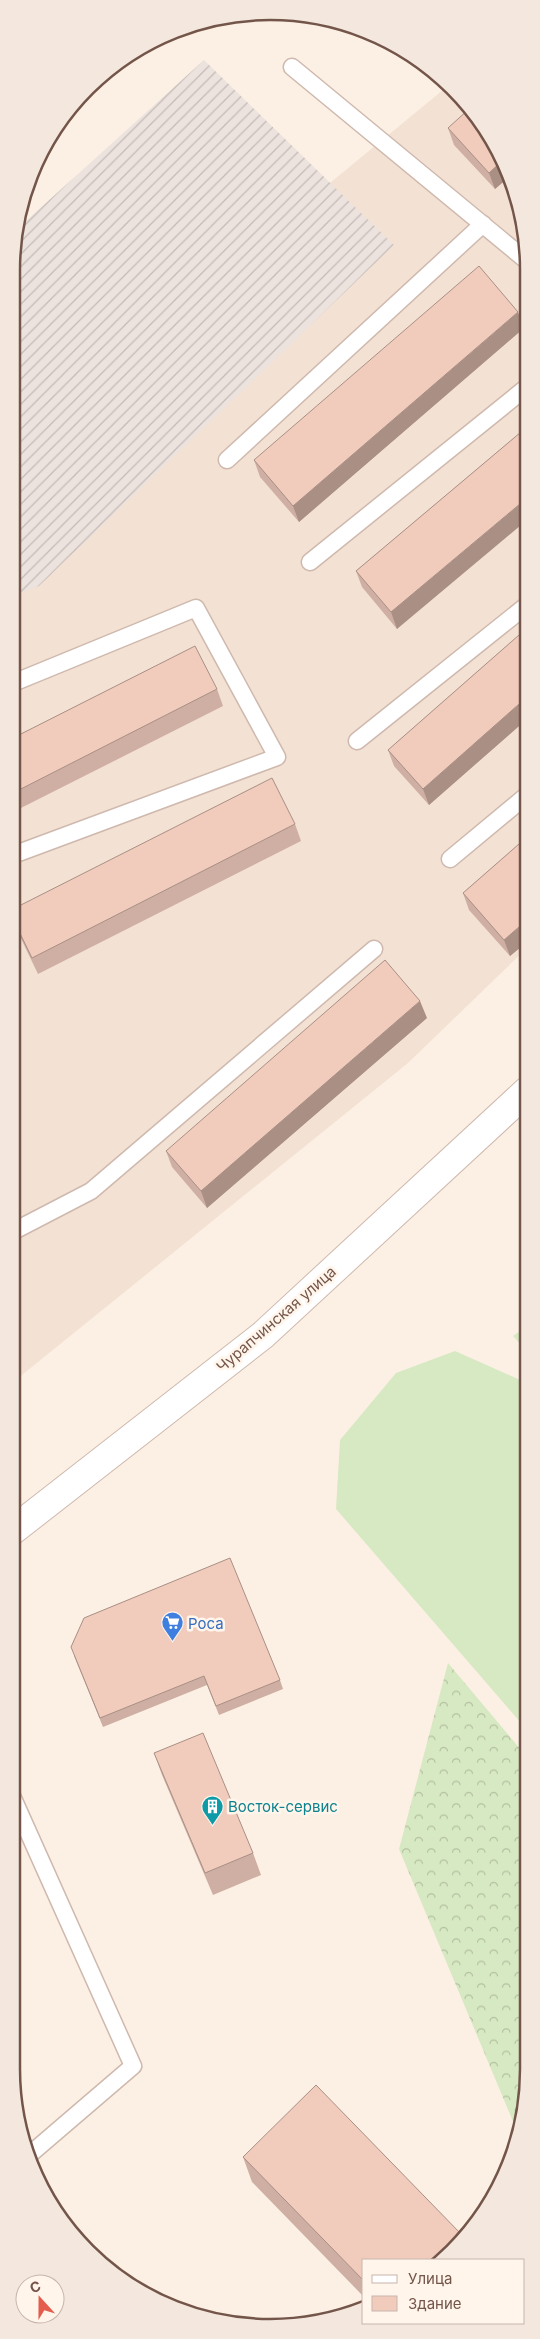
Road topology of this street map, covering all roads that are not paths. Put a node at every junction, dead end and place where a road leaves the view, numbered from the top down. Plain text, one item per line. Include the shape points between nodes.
1 (292, 67) dead end
2 (484, 224) junction
3 (519, 254) edge
4 (520, 393) edge
5 (227, 460) dead end
6 (310, 562) dead end
7 (520, 610) edge
8 (20, 680) edge
9 (357, 740) dead end
10 (520, 800) edge
11 (20, 852) edge
12 (450, 859) dead end
13 (374, 949) dead end
14 (520, 1097) edge
15 (20, 1228) edge
16 (20, 1525) edge
17 (20, 1814) edge
18 (34, 2151) edge

1 - 2 lane
2 - 3 lane
2 - 5 lane
4 - 6 lane
7 - 9 lane
8 - 11 lane via 196,608 277,757
10 - 12 lane
13 - 15 lane via 91,1191
14 - 16 street, Чурапчинская улица via 263,1335
17 - 18 lane via 133,2066

